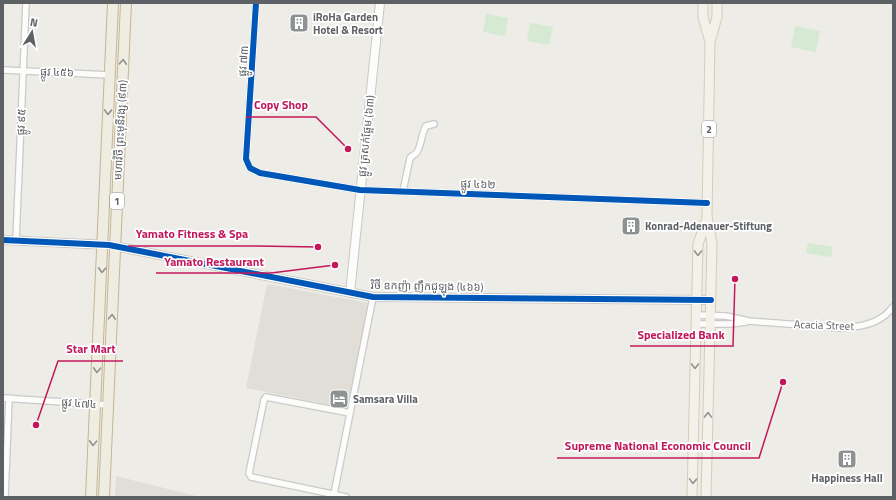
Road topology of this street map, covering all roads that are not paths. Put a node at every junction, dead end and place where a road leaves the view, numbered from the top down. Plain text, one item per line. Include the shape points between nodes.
1 (26, 3) edge
2 (113, 3) edge
3 (126, 3) edge
4 (256, 3) edge
5 (380, 3) edge
6 (703, 3) edge
7 (717, 3) edge
8 (112, 36) junction
9 (125, 36) junction
10 (710, 42) junction
11 (3, 70) edge
12 (23, 71) junction
13 (110, 75) junction
14 (434, 124) dead end
15 (250, 168) joint
16 (360, 190) junction
17 (403, 191) junction
18 (708, 203) junction
19 (707, 216) junction
20 (3, 240) edge
21 (16, 240) junction
22 (103, 245) junction
23 (115, 246) junction
24 (350, 293) junction
25 (373, 297) junction
26 (697, 299) junction
27 (711, 300) junction
28 (893, 307) edge
29 (696, 319) junction
30 (710, 320) junction
31 (749, 321) junction
32 (6, 398) edge
33 (95, 404) junction
34 (108, 405) junction
35 (350, 413) junction
36 (334, 494) junction
37 (5, 497) edge
38 (91, 497) edge
39 (104, 497) edge
40 (346, 497) edge
41 (692, 497) edge
42 (706, 497) edge

1 - 12 street, ផ្លូវ ៩៥
2 - 8 highway, មហាវិថី ព្រះមុនីវង្ស (៩៣) / 1
3 - 9 highway, មហាវិថី ព្រះមុនីវង្ស (៩៣) / 1
4 - 15 street, ផ្លូវ ៧៣ via 246,159
5 - 16 street, ផ្លូវ ត្រសក់ផ្អែម (៦៣)
6 - 10 main road, 2 via 703,17
7 - 10 main road, 2 via 717,17
8 - 9 highway
8 - 13 highway, មហាវិថី ព្រះមុនីវង្ស (៩៣) / 1
23 -> 9 highway, មហាវិថី ព្រះមុនីវង្ស (៩៣) / 1
10 - 18 main road, 2
11 - 12 street, ផ្លូវ ៤៥៦
12 - 13 street, ផ្លូវ ៤៥៦
12 - 21 street, ផ្លូវ ៩៥
13 -> 22 highway, មហាវិថី ព្រះមុនីវង្ស (៩៣) / 1
14 - 17 street via 426,126 423,130 418,150 410,158
15 - 16 street, ផ្លូវ ៤៦២ via 260,173
16 - 17 street, ផ្លូវ ៤៦២
16 - 24 street, ផ្លូវ ត្រសក់ផ្អែម (៦៣)
17 - 18 street, ផ្លូវ ៤៦២
18 - 19 main road, 2
19 -> 26 main road, 2 via 698,244
19 - 27 main road, 2 via 712,244
20 - 21 street, វិថី ឧកញ៉ា ញឹកជូឡុង (៤៦៦)
21 - 22 street, វិថី ឧកញ៉ា ញឹកជូឡុង (៤៦៦)
22 - 23 street, វិថី ឧកញ៉ា ញឹកជូឡុង (៤៦៦)
22 -> 33 highway, មហាវិថី ព្រះមុនីវង្ស (៩៣) / 1
23 - 24 street, វិថី ឧកញ៉ា ញឹកជូឡុង (៤៦៦)
34 -> 23 highway, មហាវិថី ព្រះមុនីវង្ស (៩៣) / 1
24 - 25 street, វិថី ឧកញ៉ា ញឹកជូឡុង (៤៦៦)
25 - 26 street, វិថី ឧកញ៉ា ញឹកជូឡុង (៤៦៦)
25 - 35 street
26 - 27 street, វិថី ឧកញ៉ា ញឹកជូឡុង (៤៦៦)
26 - 29 main road, 2
27 - 30 main road, 2
28 - 31 street, Acacia Street via 884,316 854,328
29 - 30 street
29 -> 41 main road, 2
30 - 31 street, Acacia Street via 729,317
30 - 31 street, Acacia Street via 730,324
42 -> 30 main road, 2
32 - 33 street, ផ្លូវ ៤៧៤
32 - 37 street
33 - 34 street, ផ្លូវ ៤៧៤
33 -> 38 highway, មហាវិថី ព្រះមុនីវង្ស (៩៣) / 1
34 - 39 highway, មហាវិថី ព្រះមុនីវង្ស (៩៣) / 1
35 - 36 street
35 - 36 street via 266,397 249,473 251,477
36 - 40 street

